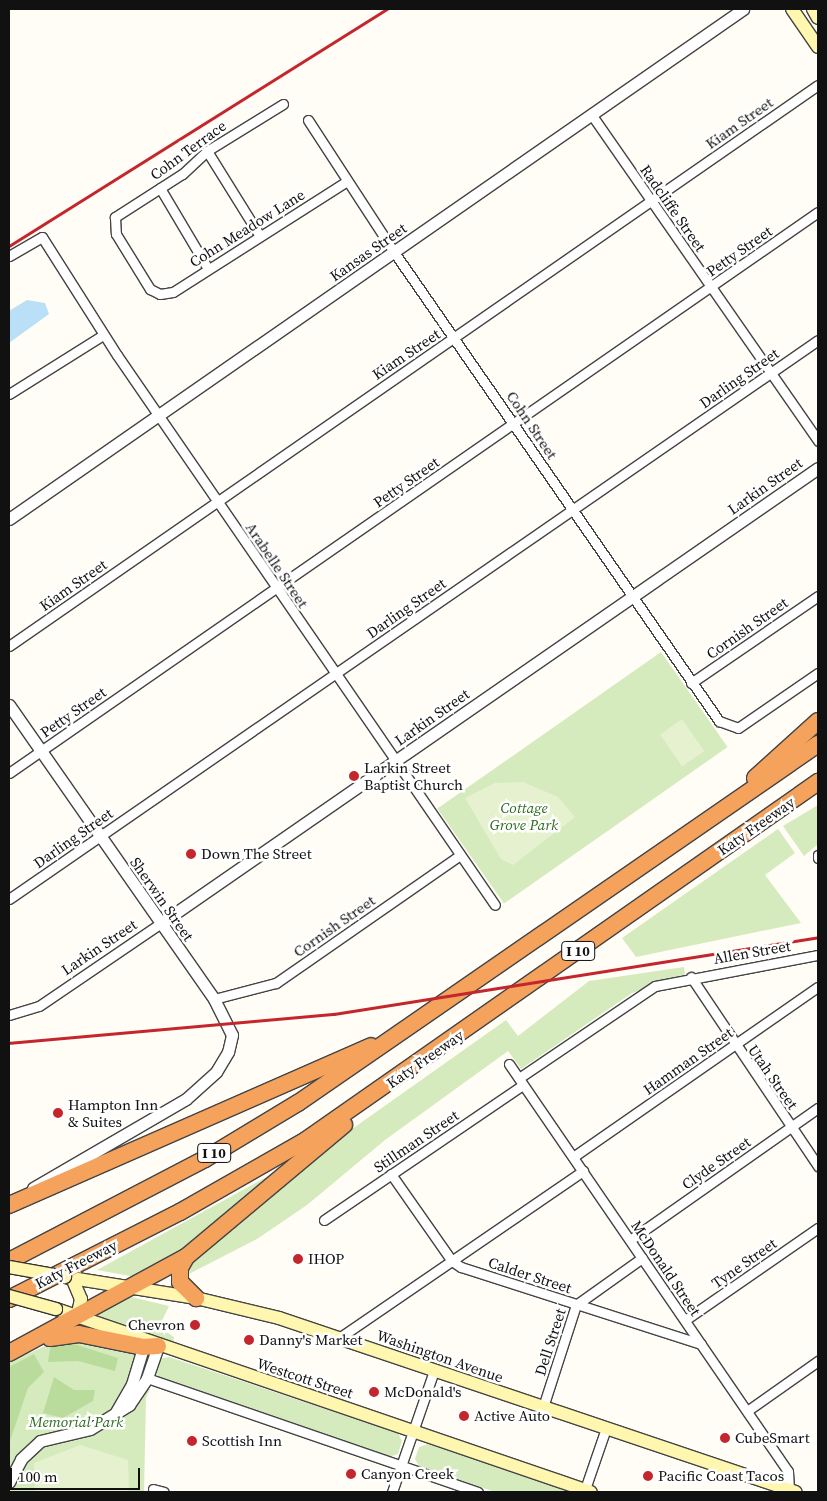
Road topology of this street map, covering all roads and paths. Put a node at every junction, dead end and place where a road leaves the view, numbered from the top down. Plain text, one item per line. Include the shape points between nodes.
1 (743, 9) edge
2 (792, 9) edge
3 (813, 9) edge
4 (818, 18) edge
5 (818, 47) edge
6 (818, 85) edge
7 (283, 104) dead end
8 (591, 114) junction
9 (308, 120) dead end
10 (207, 151) junction
11 (347, 181) junction
12 (160, 188) junction
13 (651, 201) junction
14 (818, 212) edge
15 (260, 236) junction
16 (394, 252) junction
17 (9, 256) edge
18 (208, 269) junction
19 (711, 287) junction
20 (160, 294) joint
21 (103, 335) junction
22 (456, 337) junction
23 (818, 340) edge
24 (770, 372) junction
25 (9, 394) edge
26 (158, 415) junction
27 (514, 423) junction
28 (818, 441) edge
29 (818, 468) edge
30 (217, 501) junction
31 (573, 509) junction
32 (9, 519) edge
33 (276, 588) junction
34 (632, 596) junction
35 (818, 596) edge
36 (9, 646) edge
37 (335, 673) junction
38 (818, 673) edge
39 (692, 683) junction
40 (9, 705) edge
41 (818, 721) edge
42 (818, 744) edge
43 (41, 751) junction
44 (395, 761) junction
45 (9, 774) edge
46 (818, 782) edge
47 (818, 795) edge
48 (706, 822) junction
49 (759, 824) junction
50 (100, 836) junction
51 (460, 855) junction
52 (9, 899) edge
53 (495, 905) dead end
54 (161, 923) junction
55 (818, 955) edge
56 (692, 977) junction
57 (818, 987) edge
58 (214, 999) junction
59 (9, 1014) edge
60 (410, 1029) junction
61 (734, 1045) junction
62 (509, 1064) dead end
63 (398, 1079) junction
64 (521, 1081) junction
65 (818, 1108) edge
66 (791, 1127) junction
67 (573, 1157) junction
68 (818, 1166) edge
69 (583, 1171) junction
70 (391, 1174) junction
71 (9, 1205) edge
72 (324, 1220) dead end
73 (818, 1228) edge
74 (630, 1240) junction
75 (186, 1257) junction
76 (642, 1258) junction
77 (9, 1261) edge
78 (452, 1261) junction
79 (9, 1267) edge
80 (78, 1282) junction
81 (137, 1287) junction
82 (9, 1297) edge
83 (196, 1298) junction
84 (576, 1305) junction
85 (77, 1318) junction
86 (685, 1320) junction
87 (340, 1338) junction
88 (36, 1340) junction
89 (701, 1344) junction
90 (150, 1347) junction
91 (9, 1353) edge
92 (818, 1361) edge
93 (434, 1371) junction
94 (147, 1378) junction
95 (543, 1407) junction
96 (747, 1411) junction
97 (116, 1412) junction
98 (606, 1428) junction
99 (412, 1431) junction
100 (401, 1467) junction
101 (9, 1482) edge
102 (771, 1488) edge
103 (154, 1489) dead end
104 (792, 1491) edge
105 (164, 1492) edge
106 (392, 1492) edge
107 (478, 1492) edge
108 (586, 1492) edge

1 - 8 street, Kansas Street
2 - 5 main road
3 - 4 main road
6 - 13 street, Kiam Street
7 - 10 street, Cohn Terrace
8 - 13 street, Radcliffe Street
8 - 16 street, Kansas Street
9 - 11 street, Cohn Street
10 - 12 street, Cohn Terrace
10 - 15 street
11 - 15 street, Cohn Meadow Lane
11 - 16 street, Cohn Street
12 - 18 street
12 - 20 street, Cohn Terrace via 116,215 113,222 150,289
13 - 19 street, Radcliffe Street
13 - 22 street, Kiam Street
14 - 19 street, Petty Street
15 - 18 street, Cohn Meadow Lane
16 - 22 street, Cohn Street
16 - 26 street, Kansas Street
17 - 21 street, Arabelle Street via 42,237
18 - 20 street, Cohn Meadow Lane via 172,292
19 - 24 street, Radcliffe Street
19 - 27 street, Petty Street
21 - 25 street
21 - 26 street, Arabelle Street
22 - 27 street, Cohn Street
22 - 30 street, Kiam Street
23 - 24 street, Darling Street
24 - 28 street, Radcliffe Street
24 - 31 street, Darling Street
26 - 30 street, Arabelle Street
26 - 32 street, Kansas Street
27 - 31 street, Cohn Street
27 - 33 street, Petty Street
29 - 34 street, Larkin Street
30 - 33 street, Arabelle Street
30 - 36 street, Kiam Street
31 - 34 street, Cohn Street
31 - 37 street, Darling Street
33 - 37 street, Arabelle Street
33 - 43 street, Petty Street
34 - 39 street, Cohn Street
34 - 44 street, Larkin Street
35 - 39 street, Cornish Street
37 - 44 street, Arabelle Street
37 - 50 street, Darling Street
38 - 39 street, Cohn Street via 744,725 729,728 719,721
40 - 43 street, Sherwin Street
41 - 48 highway
42 - 48 highway, Katy Freeway / I 10
43 - 45 street, Petty Street
43 - 50 street, Sherwin Street
44 - 51 street, Arabelle Street
44 - 54 street, Larkin Street
46 - 49 highway, Katy Freeway / I 10
47 - 49 highway
48 - 60 highway, Katy Freeway / I 10
49 - 63 highway, Katy Freeway / I 10
50 - 52 street, Darling Street
50 - 54 street, Sherwin Street
51 - 53 street, Arabelle Street
51 - 58 street, Cornish Street via 276,983
54 - 58 street, Sherwin Street
54 - 59 street, Larkin Street via 39,1006
55 - 56 street, Allen Street
56 - 61 street, Utah Street
56 - 64 street, Stillman Street via 638,995
57 - 61 street, Hamman Street
58 - 71 street, Sherwin Street via 230,1026 228,1052 202,1086 174,1107
60 - 71 highway
60 - 77 highway, Katy Freeway / I 10 via 205,1159
61 - 66 street, Utah Street
61 - 67 street, Hamman Street
62 - 64 street, McDonald Street
63 - 75 highway
63 - 82 highway, Katy Freeway / I 10 via 306,1140 180,1212
64 - 67 street, McDonald Street
64 - 70 street, Stillman Street
65 - 66 street, Clyde Street
66 - 68 street, Utah Street
66 - 74 street, Clyde Street
67 - 69 street, McDonald Street
69 - 74 street, McDonald Street
69 - 78 street
70 - 72 street, Stillman Street
70 - 78 street
73 - 86 street, Tyne Street
74 - 76 street, McDonald Street
75 - 81 highway
75 - 83 highway via 179,1277 186,1292
76 - 84 street, Dell Street
76 - 86 street, McDonald Street
78 - 84 street, Calder Street
78 - 87 street
79 - 80 main road, Washington Avenue, bridge
80 - 81 main road, Washington Avenue
80 - 85 main road via 81,1299
81 - 83 main road, Washington Avenue
81 - 85 highway
82 - 85 main road, Westcott Street, bridge
83 - 87 main road, Washington Avenue
84 - 89 street, Calder Street
84 - 95 street, Dell Street
85 - 88 highway
85 - 90 main road, Westcott Street
86 - 89 street, McDonald Street
87 - 93 main road, Washington Avenue
88 - 90 highway via 79,1334
88 - 91 highway
89 - 96 street, McDonald Street
90 - 94 street
90 - 97 street
90 - 99 main road, Westcott Street
92 - 96 street
93 - 95 main road, Washington Avenue
93 - 99 street
94 - 97 street via 129,1405
94 - 100 street
95 - 98 main road, Washington Avenue
96 - 104 street, McDonald Street via 788,1471
97 - 101 street via 90,1428 40,1441 21,1459
98 - 102 main road, Washington Avenue
98 - 108 street
99 - 100 street
99 - 108 main road, Westcott Street
100 - 106 street
100 - 107 street
102 - 104 main road, Washington Avenue
103 - 105 street

